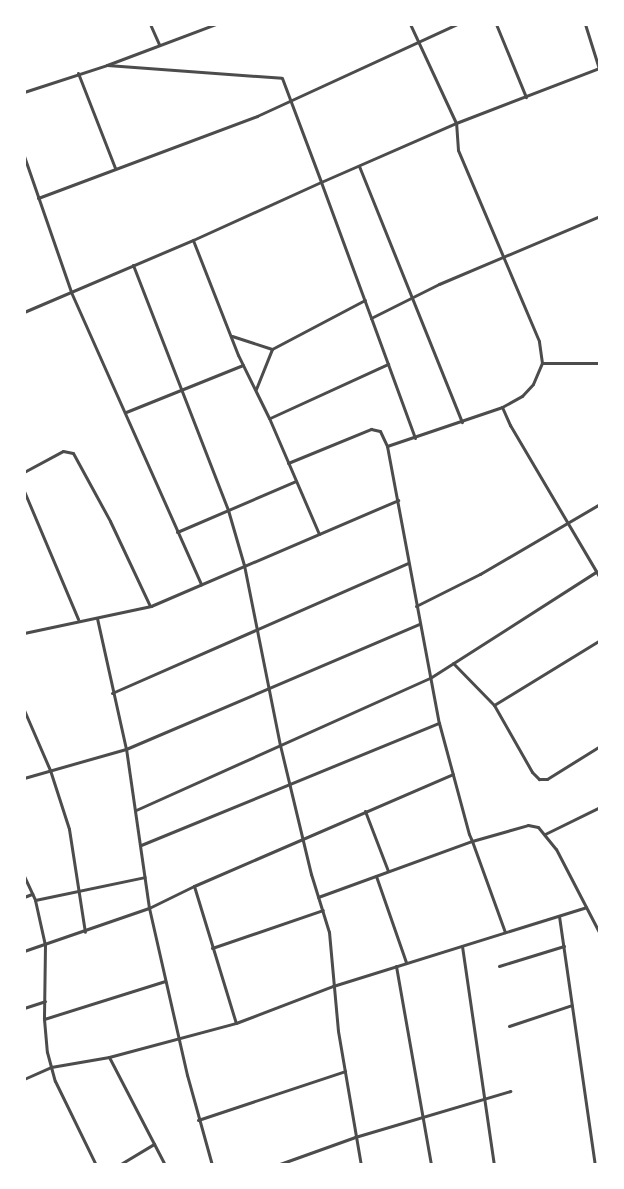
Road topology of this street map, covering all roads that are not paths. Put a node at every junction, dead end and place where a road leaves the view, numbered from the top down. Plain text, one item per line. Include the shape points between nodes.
1 (150, 24) edge
2 (216, 24) edge
3 (410, 24) edge
4 (457, 24) edge
5 (496, 24) edge
6 (585, 24) edge
7 (417, 41) junction
8 (159, 44) junction
9 (107, 65) junction
10 (599, 70) edge
11 (78, 73) junction
12 (24, 92) edge
13 (525, 97) junction
14 (291, 100) junction
15 (456, 123) junction
16 (24, 156) edge
17 (360, 166) junction
18 (115, 168) junction
19 (321, 182) junction
20 (38, 198) junction
21 (600, 216) edge
22 (193, 240) junction
23 (503, 259) junction
24 (133, 266) junction
25 (71, 292) junction
26 (412, 298) junction
27 (365, 300) junction
28 (24, 312) edge
29 (371, 318) junction
30 (232, 336) junction
31 (272, 349) junction
32 (542, 363) junction
33 (600, 363) edge
34 (388, 364) junction
35 (243, 365) junction
36 (256, 389) junction
37 (182, 390) junction
38 (502, 408) junction
39 (126, 412) junction
40 (269, 418) junction
41 (462, 422) junction
42 (415, 438) junction
43 (387, 446) junction
44 (288, 463) junction
45 (24, 472) edge
46 (296, 481) junction
47 (24, 491) edge
48 (398, 500) junction
49 (600, 504) edge
50 (228, 510) junction
51 (567, 524) junction
52 (177, 532) junction
53 (319, 534) junction
54 (408, 563) junction
55 (244, 565) junction
56 (596, 572) junction
57 (600, 578) edge
58 (201, 584) junction
59 (151, 606) junction
60 (416, 606) junction
61 (97, 618) junction
62 (79, 620) junction
63 (419, 624) junction
64 (255, 629) junction
65 (24, 633) edge
66 (600, 640) edge
67 (453, 663) junction
68 (430, 678) junction
69 (269, 690) junction
70 (112, 693) junction
71 (494, 705) junction
72 (24, 710) edge
73 (26, 719) edge
74 (439, 723) junction
75 (280, 745) junction
76 (600, 746) edge
77 (126, 749) junction
78 (50, 770) junction
79 (453, 774) junction
80 (24, 778) edge
81 (290, 784) junction
82 (600, 807) edge
83 (136, 810) junction
84 (365, 811) junction
85 (545, 834) junction
86 (303, 839) junction
87 (472, 840) junction
88 (141, 845) junction
89 (388, 872) junction
90 (24, 876) edge
91 (376, 876) junction
92 (145, 877) junction
93 (194, 886) junction
94 (78, 892) junction
95 (32, 894) junction
96 (24, 897) edge
97 (318, 897) junction
98 (35, 900) junction
99 (586, 907) junction
100 (149, 908) junction
101 (323, 910) junction
102 (559, 916) junction
103 (85, 932) junction
104 (505, 932) junction
105 (600, 934) edge
106 (45, 945) junction
107 (462, 946) junction
108 (564, 946) junction
109 (212, 948) junction
110 (24, 951) edge
111 (406, 963) junction
112 (396, 966) junction
113 (500, 966) dead end
114 (165, 981) junction
115 (333, 986) junction
116 (45, 1001) junction
117 (572, 1005) junction
118 (24, 1008) edge
119 (44, 1019) junction
120 (236, 1023) junction
121 (509, 1026) dead end
122 (179, 1040) junction
123 (109, 1057) junction
124 (51, 1067) junction
125 (345, 1071) junction
126 (24, 1079) edge
127 (510, 1091) dead end
128 (486, 1098) junction
129 (422, 1118) junction
130 (198, 1120) junction
131 (355, 1137) junction
132 (154, 1144) junction
133 (96, 1165) edge
134 (119, 1165) edge
135 (165, 1165) edge
136 (212, 1165) edge
137 (275, 1165) edge
138 (361, 1165) edge
139 (431, 1165) edge
140 (494, 1165) edge
141 (595, 1165) edge

1 - 8 street
2 - 8 street
3 - 7 street
4 - 7 street
5 - 13 street
6 - 10 street
7 - 14 street
7 - 15 street
8 - 9 street
9 - 11 street
9 - 14 street via 282,78
10 - 13 street
11 - 12 street
11 - 18 street
13 - 15 street
14 - 18 street
14 - 19 street
15 - 17 street
15 - 23 street via 458,150
16 - 20 street
17 - 19 street
17 - 26 street
18 - 20 street
19 - 22 street
19 - 27 street
20 - 25 street
21 - 23 street
22 - 24 street
22 - 30 street
23 - 26 street
23 - 32 street via 539,341
24 - 25 street
24 - 37 street
25 - 28 street
25 - 39 street
26 - 29 street
26 - 41 street
27 - 29 street
27 - 31 street
29 - 34 street
30 - 31 street
30 - 35 street
31 - 36 street
32 - 33 street
32 - 38 street via 533,384
34 - 40 street
34 - 42 street
35 - 36 street
35 - 37 street
36 - 40 street
37 - 39 street
37 - 50 street
38 - 41 street
38 - 51 street
39 - 52 street
40 - 44 street
41 - 42 street
42 - 43 street
43 - 44 street via 380,430 375,428
43 - 48 street
44 - 46 street
45 - 59 street via 63,452 73,453
46 - 50 street
46 - 53 street
47 - 62 street
48 - 53 street
48 - 54 street
49 - 51 street
50 - 52 street
50 - 55 street
51 - 56 street
51 - 60 street
52 - 58 street
53 - 55 street
54 - 60 street
54 - 64 street
55 - 58 street
55 - 64 street
56 - 57 street
56 - 67 street
58 - 59 street
59 - 61 street
60 - 63 street
61 - 62 street
61 - 70 street
62 - 65 street
63 - 68 street
63 - 69 street
64 - 69 street
64 - 70 street
66 - 71 street
67 - 68 street
67 - 71 street
68 - 74 street
68 - 75 street
69 - 75 street
69 - 77 street
70 - 77 street
71 - 76 street via 539,779 547,779
72 - 73 street
73 - 78 street
74 - 79 street
74 - 81 street
75 - 81 street
75 - 83 street
77 - 78 street
77 - 83 street
78 - 80 street
78 - 94 street via 69,829
79 - 84 street
79 - 87 street
81 - 86 street
81 - 88 street
82 - 85 street
83 - 88 street
84 - 86 street
84 - 89 street
85 - 87 street via 528,825
85 - 99 street
86 - 93 street
86 - 97 street
87 - 89 street
87 - 104 street
88 - 92 street
89 - 91 street
90 - 95 street
91 - 97 street
91 - 111 street
92 - 94 street
92 - 100 street
93 - 100 street
93 - 109 street
94 - 98 street
94 - 103 street
95 - 96 street
95 - 98 street
97 - 101 street
98 - 106 street
99 - 102 street
99 - 105 street
100 - 103 street
100 - 114 street
101 - 109 street
101 - 115 street
102 - 104 street
102 - 108 street
103 - 106 street
104 - 107 street
106 - 110 street
106 - 116 street
107 - 111 street
107 - 128 street
108 - 113 street
108 - 117 street
109 - 120 street
111 - 112 street
112 - 115 street
112 - 129 street
114 - 119 street
114 - 122 street
115 - 120 street
115 - 125 street
116 - 118 street
116 - 119 street
117 - 121 street
117 - 141 street
119 - 124 street
120 - 122 street
122 - 123 street
122 - 130 street
123 - 124 street
123 - 132 street
124 - 126 street
124 - 133 street
125 - 130 street
125 - 131 street
127 - 128 street
128 - 129 street
128 - 140 street
129 - 131 street
129 - 139 street
130 - 136 street
131 - 137 street
131 - 138 street
132 - 134 street
132 - 135 street

